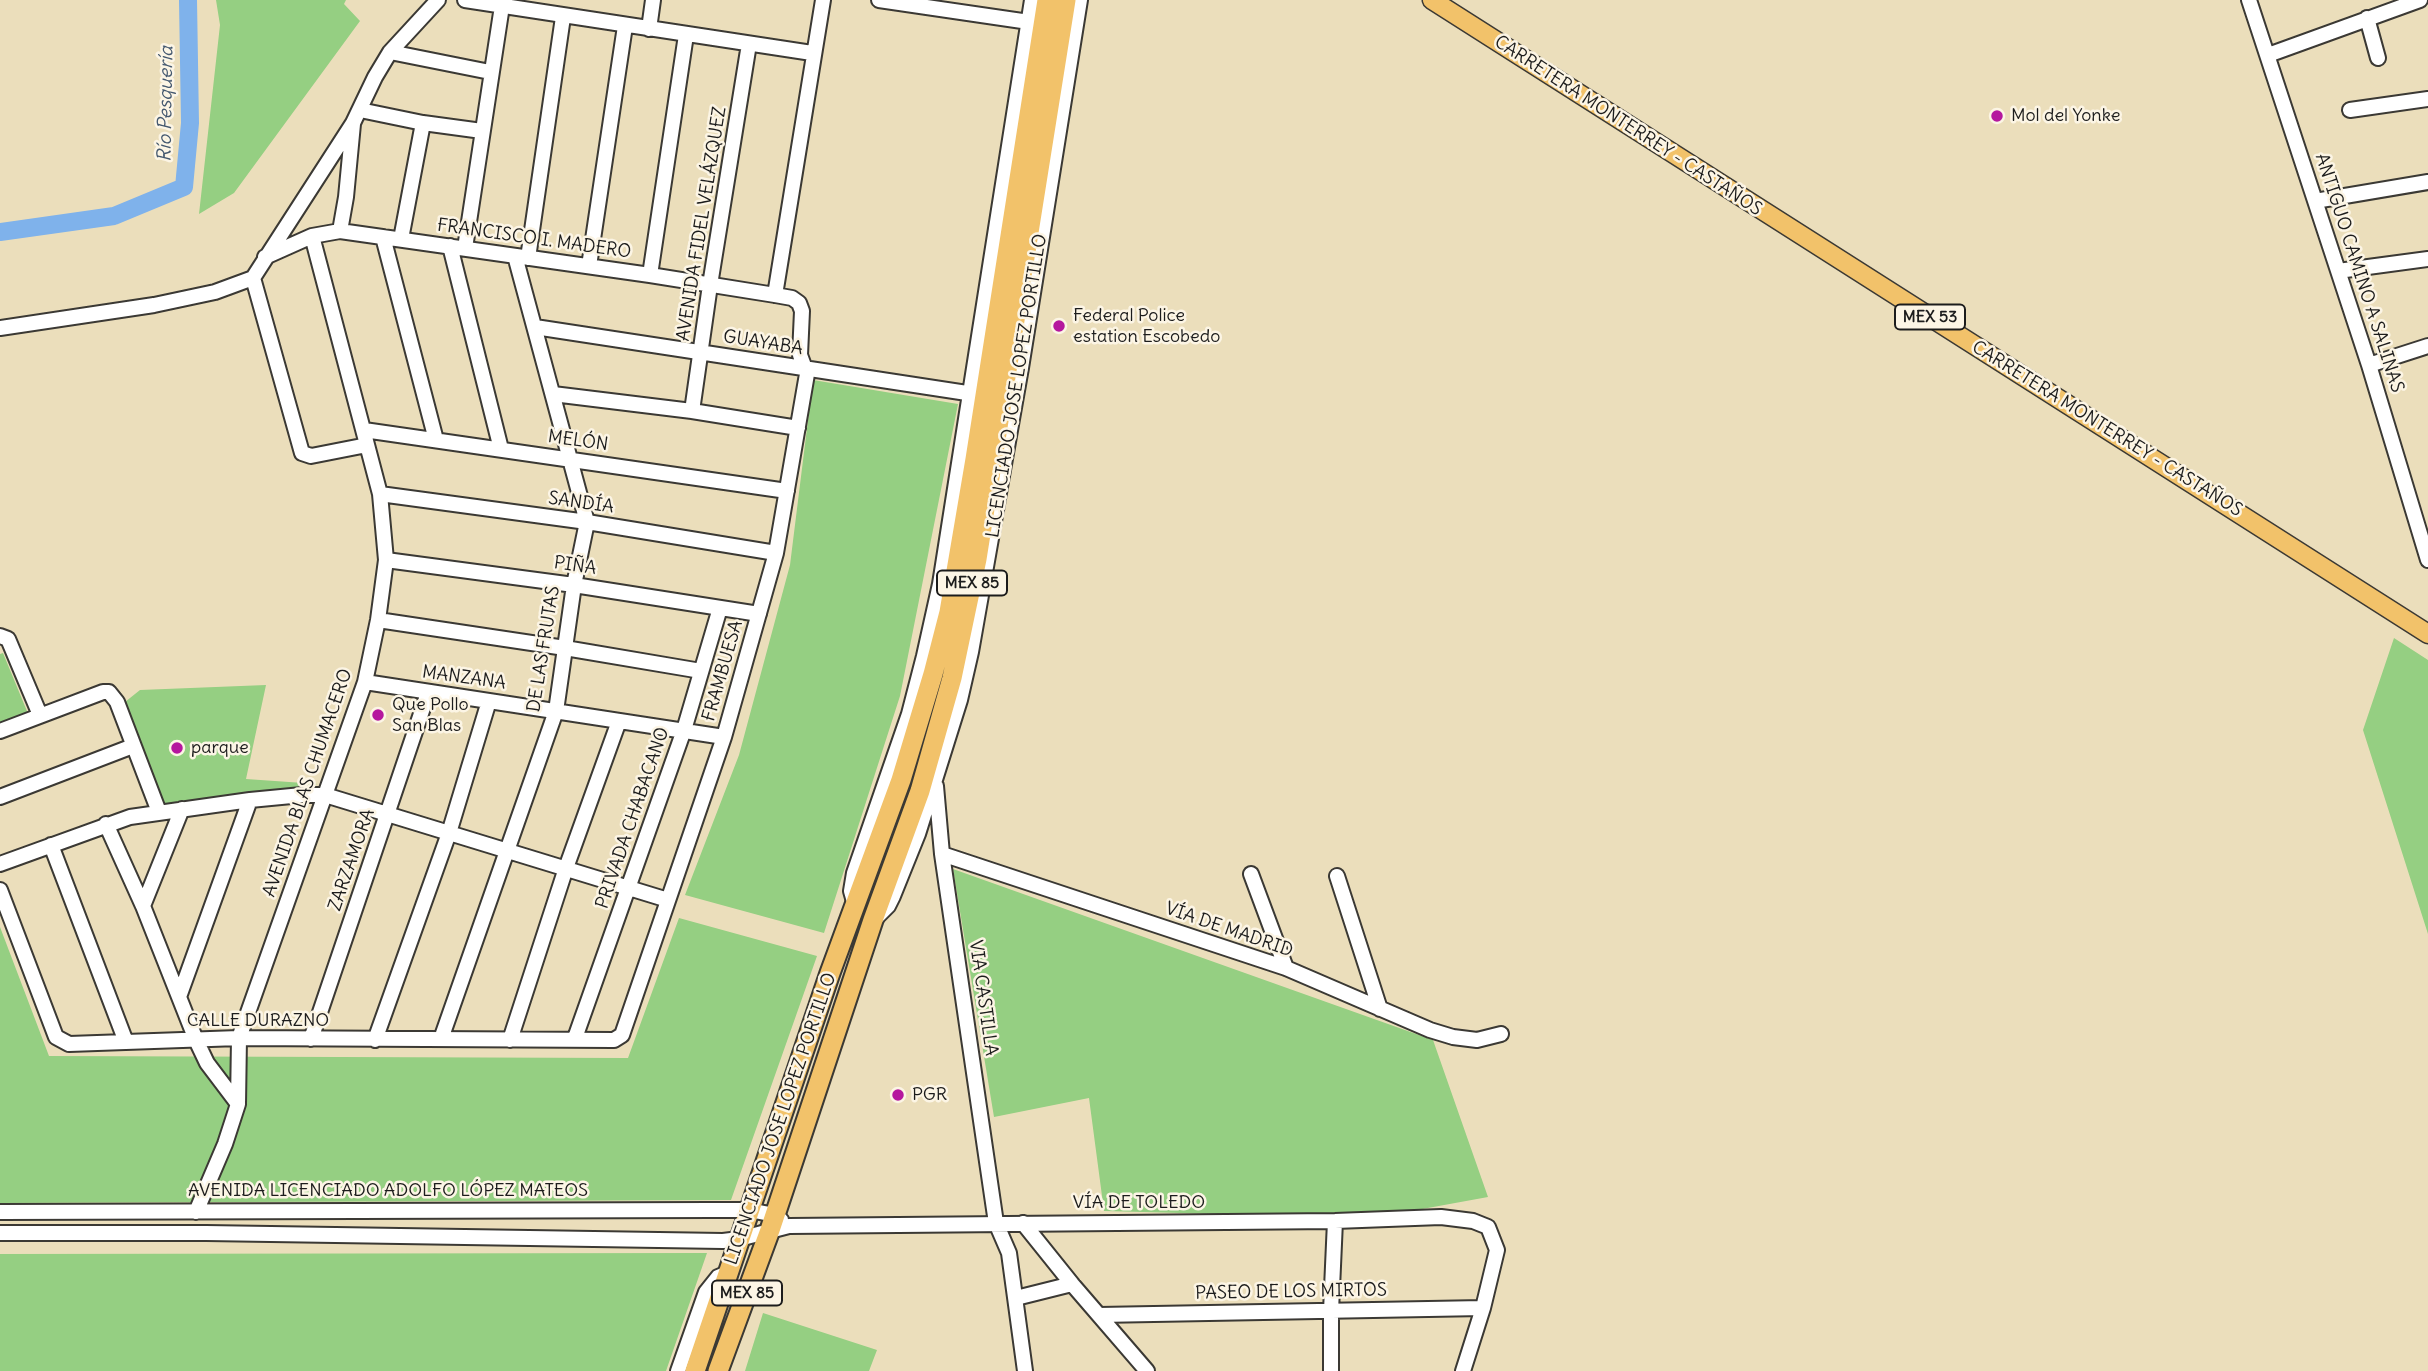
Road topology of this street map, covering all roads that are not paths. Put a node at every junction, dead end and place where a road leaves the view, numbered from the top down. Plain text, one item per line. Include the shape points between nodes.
1 (438, 0) edge
2 (465, 0) edge
3 (653, 0) edge
4 (823, 0) edge
5 (879, 0) edge
6 (1032, 0) edge
7 (1047, 0) edge
8 (1066, 0) edge
9 (1080, 0) edge
10 (1432, 0) edge
11 (2249, 0) edge
12 (2420, 0) edge
13 (502, 6) junction
14 (563, 17) junction
15 (2367, 18) junction
16 (1029, 22) junction
17 (625, 26) junction
18 (649, 29) junction
19 (686, 35) junction
20 (750, 44) junction
21 (390, 52) junction
22 (812, 53) junction
23 (2268, 55) junction
24 (2378, 58) dead end
25 (491, 72) junction
26 (2428, 99) edge
27 (2350, 110) dead end
28 (357, 117) junction
29 (422, 123) junction
30 (482, 131) junction
31 (2428, 182) edge
32 (2315, 201) junction
33 (340, 231) junction
34 (1019, 233) junction
35 (312, 236) junction
36 (383, 237) junction
37 (401, 239) junction
38 (450, 246) junction
39 (465, 248) junction
40 (265, 257) junction
41 (522, 257) junction
42 (2428, 259) edge
43 (589, 266) junction
44 (2338, 271) junction
45 (650, 275) junction
46 (253, 278) junction
47 (710, 285) junction
48 (775, 295) junction
49 (799, 303) joint
50 (535, 327) junction
51 (0, 328) edge
52 (2428, 346) edge
53 (701, 353) junction
54 (2369, 365) junction
55 (807, 369) junction
56 (553, 394) junction
57 (977, 395) junction
58 (692, 411) junction
59 (798, 428) junction
60 (364, 430) junction
61 (436, 440) junction
62 (368, 445) junction
63 (501, 449) junction
64 (570, 459) junction
65 (787, 491) junction
66 (380, 494) junction
67 (587, 522) junction
68 (776, 553) junction
69 (386, 560) junction
70 (2428, 560) edge
71 (574, 585) junction
72 (720, 608) junction
73 (760, 614) junction
74 (377, 620) junction
75 (2428, 634) edge
76 (0, 636) edge
77 (565, 648) junction
78 (701, 671) junction
79 (365, 682) junction
80 (428, 693) junction
81 (489, 701) junction
82 (556, 711) junction
83 (40, 715) junction
84 (619, 721) junction
85 (684, 730) junction
86 (0, 731) edge
87 (724, 737) junction
88 (133, 746) junction
89 (936, 778) junction
90 (325, 795) junction
91 (0, 797) edge
92 (250, 800) junction
93 (182, 809) junction
94 (159, 812) junction
95 (388, 814) junction
96 (106, 824) junction
97 (449, 833) junction
98 (51, 845) junction
99 (508, 849) junction
100 (942, 854) junction
101 (0, 864) edge
102 (566, 868) junction
103 (1251, 874) dead end
104 (1337, 876) dead end
105 (629, 888) junction
106 (0, 890) edge
107 (668, 900) junction
108 (143, 906) junction
109 (873, 920) junction
110 (1286, 968) junction
111 (179, 997) junction
112 (1380, 1009) junction
113 (1501, 1034) dead end
114 (239, 1038) junction
115 (575, 1038) junction
116 (311, 1039) junction
117 (441, 1039) junction
118 (618, 1039) joint
119 (196, 1040) junction
120 (375, 1040) junction
121 (510, 1040) junction
122 (126, 1042) junction
123 (237, 1104) junction
124 (749, 1210) junction
125 (0, 1212) edge
126 (196, 1212) junction
127 (1335, 1221) junction
128 (996, 1223) junction
129 (1023, 1223) junction
130 (778, 1224) junction
131 (0, 1233) edge
132 (739, 1239) junction
133 (730, 1272) junction
134 (1072, 1284) junction
135 (1016, 1298) junction
136 (1483, 1308) junction
137 (1331, 1311) junction
138 (1098, 1315) junction
139 (678, 1371) edge
140 (695, 1371) edge
141 (718, 1371) edge
142 (1025, 1371) edge
143 (1147, 1371) edge
144 (1331, 1371) edge
145 (1464, 1371) edge

1 - 21 street
2 - 13 street
3 - 18 street
4 - 22 street
5 - 16 street
6 - 16 street, LICENCIADO JOSE LOPEZ PORTILLO
7 - 34 highway, LICENCIADO JOSE LOPEZ PORTILLO / MEX 85
8 - 34 highway, LICENCIADO JOSE LOPEZ PORTILLO / MEX 85
9 - 89 street, LICENCIADO JOSE LOPEZ PORTILLO via 989,561 960,700
10 - 75 main road, CARRETERA MONTERREY - CASTAÑOS / MEX 53
11 - 23 street, ANTIGUO CAMINO A SALINAS
12 - 15 street
13 - 14 street
13 - 25 street
14 - 17 street
14 - 41 street
15 - 23 street
15 - 24 street
16 - 57 street, LICENCIADO JOSE LOPEZ PORTILLO
17 - 18 street
17 - 43 street
18 - 19 street
19 - 20 street
19 - 45 street
20 - 22 street
20 - 47 street, AVENIDA FIDEL VELÁZQUEZ
21 - 25 street
21 - 28 street
22 - 48 street
23 - 32 street, ANTIGUO CAMINO A SALINAS
25 - 30 street
26 - 27 street
28 - 29 street
28 - 33 street
28 - 40 street
29 - 30 street
29 - 37 street
30 - 39 street
31 - 32 street
32 - 44 street, ANTIGUO CAMINO A SALINAS
33 - 35 street, FRANCISCO I. MADERO
33 - 36 street, FRANCISCO I. MADERO
34 - 57 highway, LICENCIADO JOSE LOPEZ PORTILLO / MEX 85
34 - 109 highway, LICENCIADO JOSE LOPEZ PORTILLO / MEX 85 via 981,533 952,678 920,791
35 - 40 street, FRANCISCO I. MADERO
35 - 60 street, AVENIDA BLAS CHUMACERO
36 - 37 street, FRANCISCO I. MADERO
36 - 61 street
37 - 38 street, FRANCISCO I. MADERO
38 - 39 street, FRANCISCO I. MADERO
38 - 63 street
39 - 41 street, FRANCISCO I. MADERO
40 - 46 street
41 - 43 street, FRANCISCO I. MADERO
41 - 50 street, DE LAS FRUTAS
42 - 44 street
43 - 45 street, FRANCISCO I. MADERO
44 - 54 street, ANTIGUO CAMINO A SALINAS
45 - 47 street, FRANCISCO I. MADERO
46 - 51 street via 154,306
46 - 62 street via 302,453 311,456
47 - 48 street, FRANCISCO I. MADERO
47 - 53 street, AVENIDA FIDEL VELÁZQUEZ
48 - 49 street, FRANCISCO I. MADERO
49 - 55 street, FRAMBUESA via 800,355
50 - 53 street, GUAYABA
50 - 56 street, DE LAS FRUTAS
52 - 54 street
53 - 55 street, GUAYABA
53 - 58 street, AVENIDA FIDEL VELÁZQUEZ
54 - 70 street, ANTIGUO CAMINO A SALINAS
55 - 57 street, GUAYABA
55 - 59 street, FRAMBUESA
56 - 58 street
56 - 64 street, DE LAS FRUTAS
57 - 124 highway, LICENCIADO JOSE LOPEZ PORTILLO / MEX 85 via 949,612 933,674 901,780
58 - 59 street
59 - 65 street, FRAMBUESA
60 - 61 street, MELÓN
60 - 62 street, AVENIDA BLAS CHUMACERO
61 - 63 street, MELÓN
62 - 66 street, AVENIDA BLAS CHUMACERO
63 - 64 street, MELÓN
64 - 65 street, MELÓN
64 - 67 street, DE LAS FRUTAS
65 - 68 street, FRAMBUESA
66 - 67 street, SANDÍA
66 - 69 street, AVENIDA BLAS CHUMACERO
67 - 68 street, SANDÍA
67 - 71 street, DE LAS FRUTAS
68 - 73 street, FRAMBUESA
69 - 71 street, PIÑA
69 - 74 street, AVENIDA BLAS CHUMACERO
71 - 72 street, PIÑA
71 - 77 street, DE LAS FRUTAS
72 - 73 street, PIÑA
72 - 78 street, PRIVADA CHABACANO
73 - 87 street, FRAMBUESA
74 - 77 street
74 - 79 street, AVENIDA BLAS CHUMACERO
76 - 83 street via 8,639
77 - 78 street
77 - 82 street, DE LAS FRUTAS
78 - 85 street, PRIVADA CHABACANO
79 - 80 street, MANZANA
79 - 90 street, AVENIDA BLAS CHUMACERO
80 - 81 street, MANZANA
80 - 95 street, ZARZAMORA
81 - 82 street, MANZANA
81 - 97 street
82 - 84 street, MANZANA
82 - 99 street, DE LAS FRUTAS
83 - 86 street
83 - 88 street via 103,692 113,695
84 - 85 street, MANZANA
84 - 102 street
85 - 87 street, MANZANA
85 - 105 street, PRIVADA CHABACANO
87 - 107 street, FRAMBUESA
88 - 91 street
88 - 94 street
89 - 100 street, VIA CASTILLA
89 - 109 street, LICENCIADO JOSE LOPEZ PORTILLO via 893,896
90 - 92 street
90 - 95 street
90 - 114 street, AVENIDA BLAS CHUMACERO
92 - 93 street
92 - 111 street
93 - 94 street
93 - 108 street
94 - 96 street
95 - 97 street
95 - 116 street, ZARZAMORA
96 - 98 street
96 - 108 street
97 - 99 street
97 - 120 street
98 - 101 street
98 - 122 street
99 - 102 street
99 - 117 street, DE LAS FRUTAS
100 - 110 street, VÍA DE MADRID
100 - 128 street, VIA CASTILLA
102 - 105 street
102 - 121 street
103 - 110 street
104 - 112 street
105 - 107 street
105 - 115 street, PRIVADA CHABACANO
106 - 122 street, CALLE DURAZNO via 56,1037 77,1045
107 - 118 street, FRAMBUESA
108 - 111 street
109 - 130 highway, LICENCIADO JOSE LOPEZ PORTILLO / MEX 85
110 - 112 street, VÍA DE MADRID
111 - 119 street
112 - 113 street, VÍA DE MADRID via 1453,1037 1477,1040
114 - 116 street, CALLE DURAZNO
114 - 119 street, CALLE DURAZNO
114 - 123 street, AVENIDA BLAS CHUMACERO
115 - 118 street, CALLE DURAZNO
115 - 121 street, CALLE DURAZNO
116 - 120 street, CALLE DURAZNO
117 - 120 street, CALLE DURAZNO
117 - 121 street, CALLE DURAZNO
119 - 122 street, CALLE DURAZNO
119 - 123 street
123 - 126 street, AVENIDA BLAS CHUMACERO
124 - 126 street, AVENIDA LICENCIADO ADOLFO LÓPEZ MATEOS
124 - 130 street, AVENIDA LICENCIADO ADOLFO LÓPEZ MATEOS
124 - 132 highway, LICENCIADO JOSE LOPEZ PORTILLO / MEX 85
125 - 126 street, AVENIDA LICENCIADO ADOLFO LÓPEZ MATEOS
127 - 129 street, VÍA DE TOLEDO
127 - 136 street, VÍA DE TOLEDO via 1441,1217 1488,1227 1497,1259
127 - 137 street
128 - 129 street, VÍA DE TOLEDO
128 - 130 street, VÍA DE TOLEDO
128 - 135 street, VIA CASTILLA via 1009,1253
129 - 134 street
130 - 132 street
130 - 141 highway, LICENCIADO JOSE LOPEZ PORTILLO / MEX 85
131 - 132 street
132 - 133 highway, LICENCIADO JOSE LOPEZ PORTILLO / MEX 85
133 - 139 street via 718,1277 706,1292
133 - 140 highway, LICENCIADO JOSE LOPEZ PORTILLO / MEX 85
134 - 135 street
134 - 138 street
135 - 142 street, VIA CASTILLA
136 - 137 street, PASEO DE LOS MIRTOS
136 - 145 street
137 - 138 street, PASEO DE LOS MIRTOS
137 - 144 street
138 - 143 street

